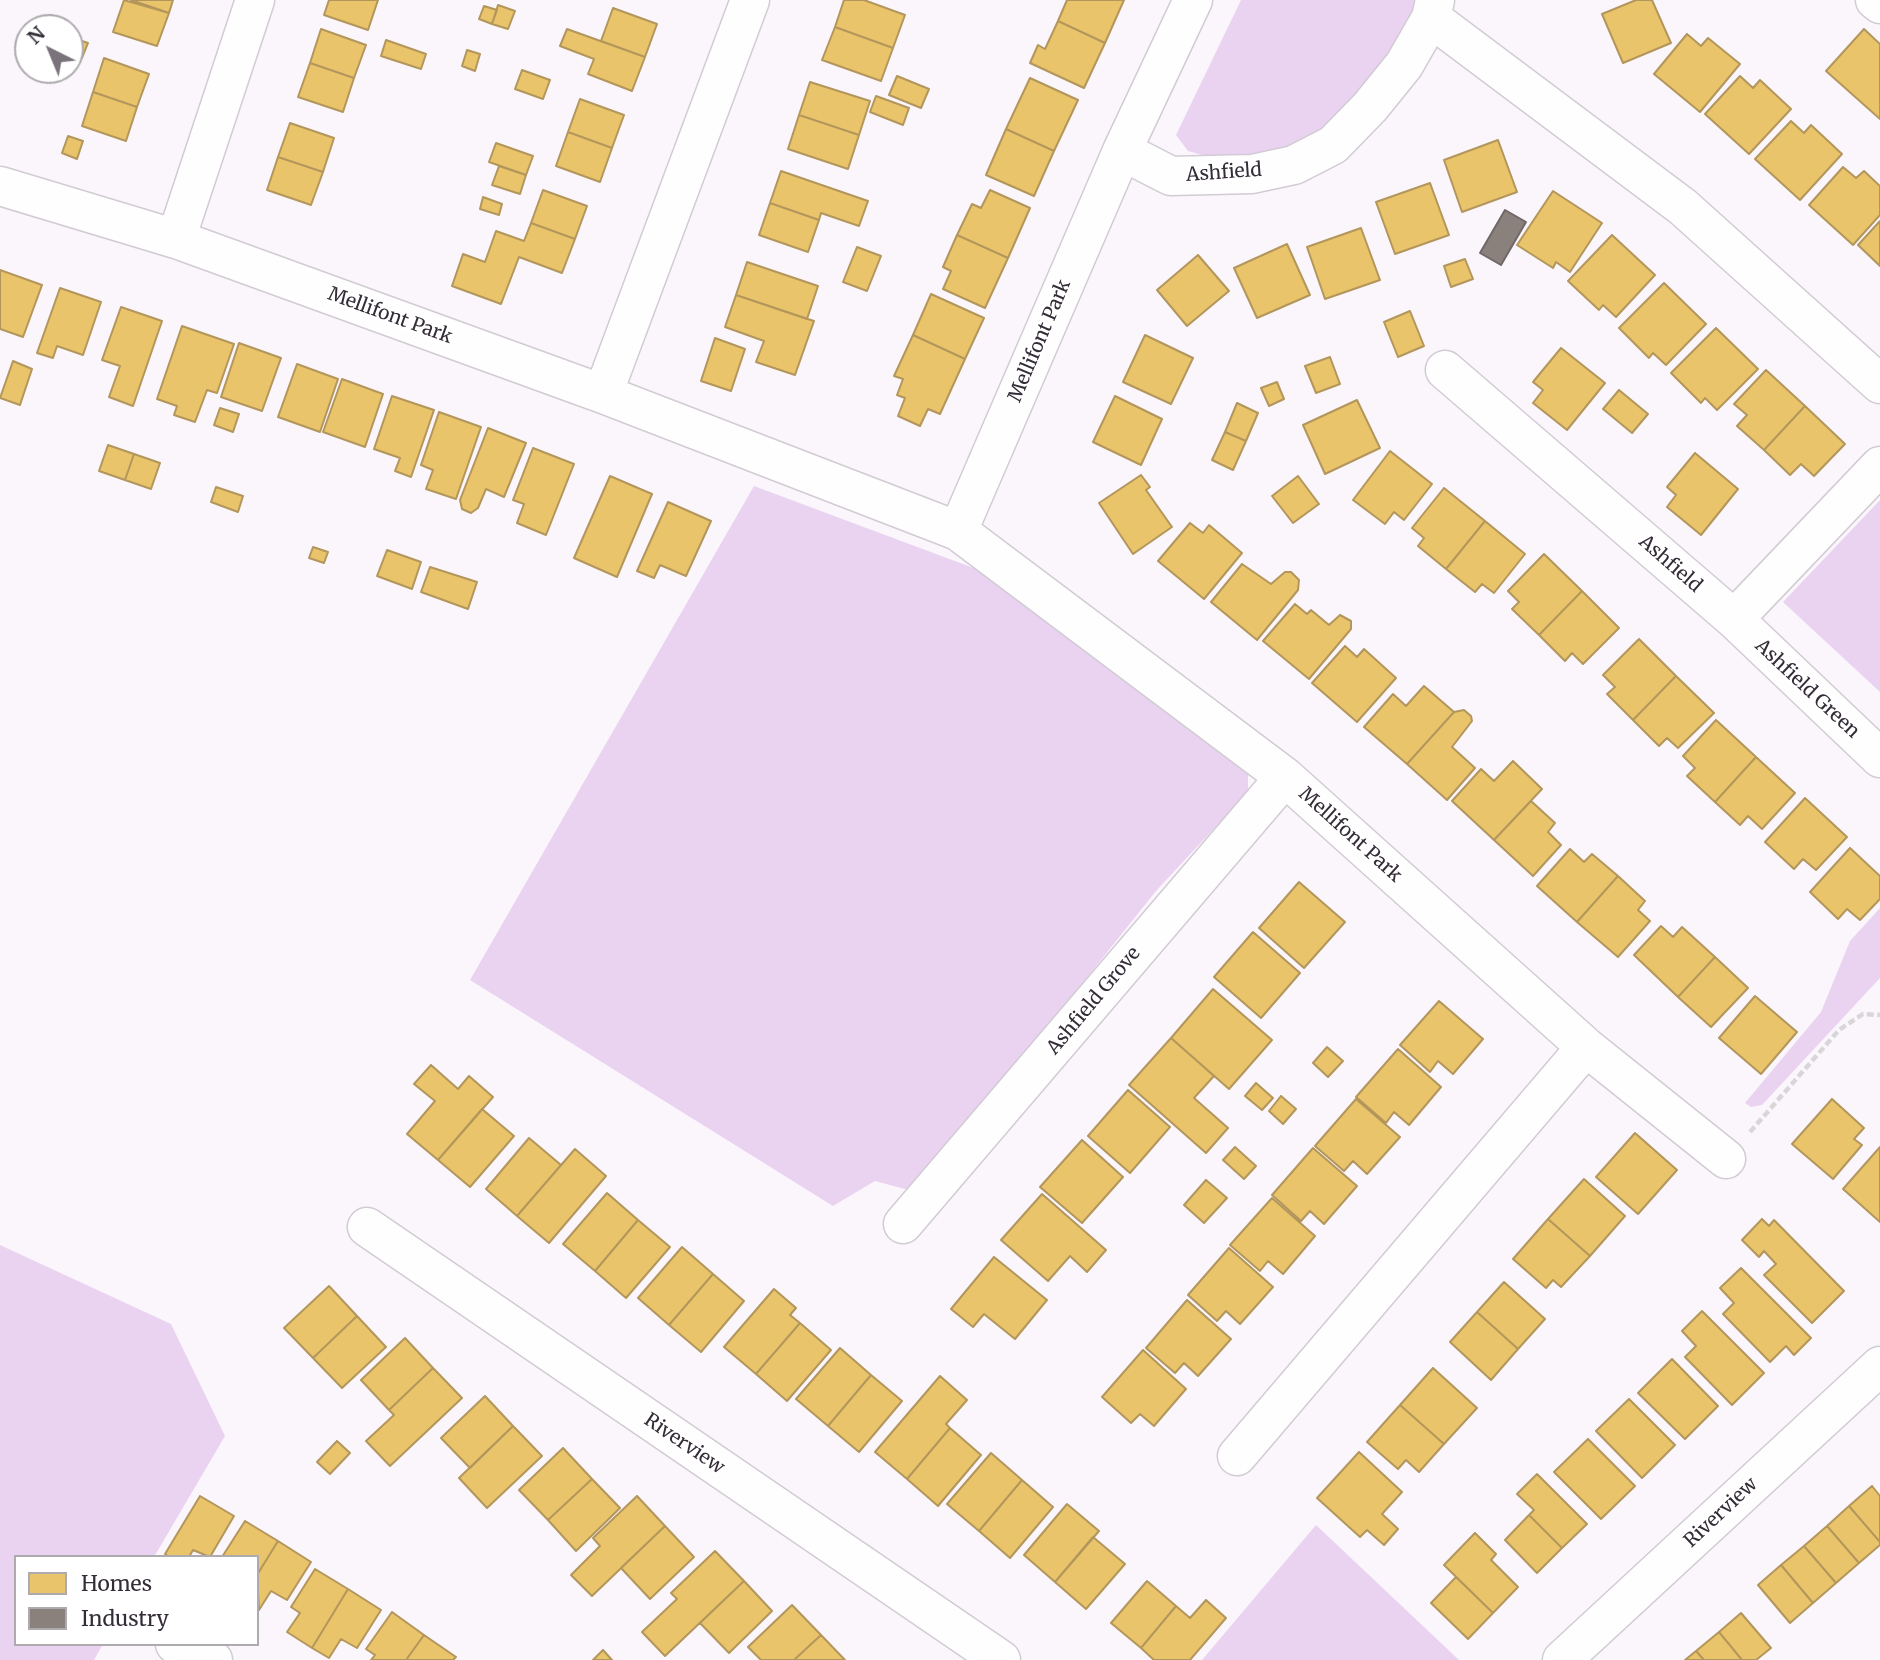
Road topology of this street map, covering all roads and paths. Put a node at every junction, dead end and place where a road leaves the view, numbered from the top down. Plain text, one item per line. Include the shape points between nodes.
1 (255, 0) edge
2 (750, 0) edge
3 (1193, 0) edge
4 (1875, 0) edge
5 (1880, 4) edge
6 (1433, 9) edge
7 (1122, 151) junction
8 (0, 186) edge
9 (176, 239) junction
10 (1445, 370) dead end
11 (1880, 384) edge
12 (603, 394) junction
13 (1880, 466) edge
14 (958, 531) junction
15 (1734, 619) junction
16 (1880, 758) edge
17 (1285, 777) junction
18 (1880, 1015) edge
19 (1586, 1046) junction
20 (1726, 1159) joint
21 (903, 1224) dead end
22 (367, 1227) dead end
23 (1880, 1366) edge
24 (1237, 1456) dead end
25 (180, 1646) edge
26 (213, 1660) edge
27 (1001, 1660) edge
28 (1562, 1660) edge

1 - 9 street
2 - 12 street
3 - 7 street
4 - 5 street
6 - 7 street, Ashfield via 1404,65 1370,107 1334,145 1294,165 1252,174 1171,176
6 - 11 street, Ashfield via 1683,208
7 - 14 street, Mellifont Park
8 - 9 street, Mellifont Park
9 - 12 street, Mellifont Park
10 - 15 street, Ashfield
12 - 14 street, Mellifont Park
13 - 15 street
14 - 17 street, Mellifont Park
15 - 16 street, Ashfield Green
17 - 19 street, Mellifont Park
17 - 21 street, Ashfield Grove
18 - 20 path via 1863,1014 1839,1030
19 - 20 street, Mellifont Park
19 - 24 street
22 - 27 street, Riverview
23 - 28 street, Riverview
25 - 26 street

